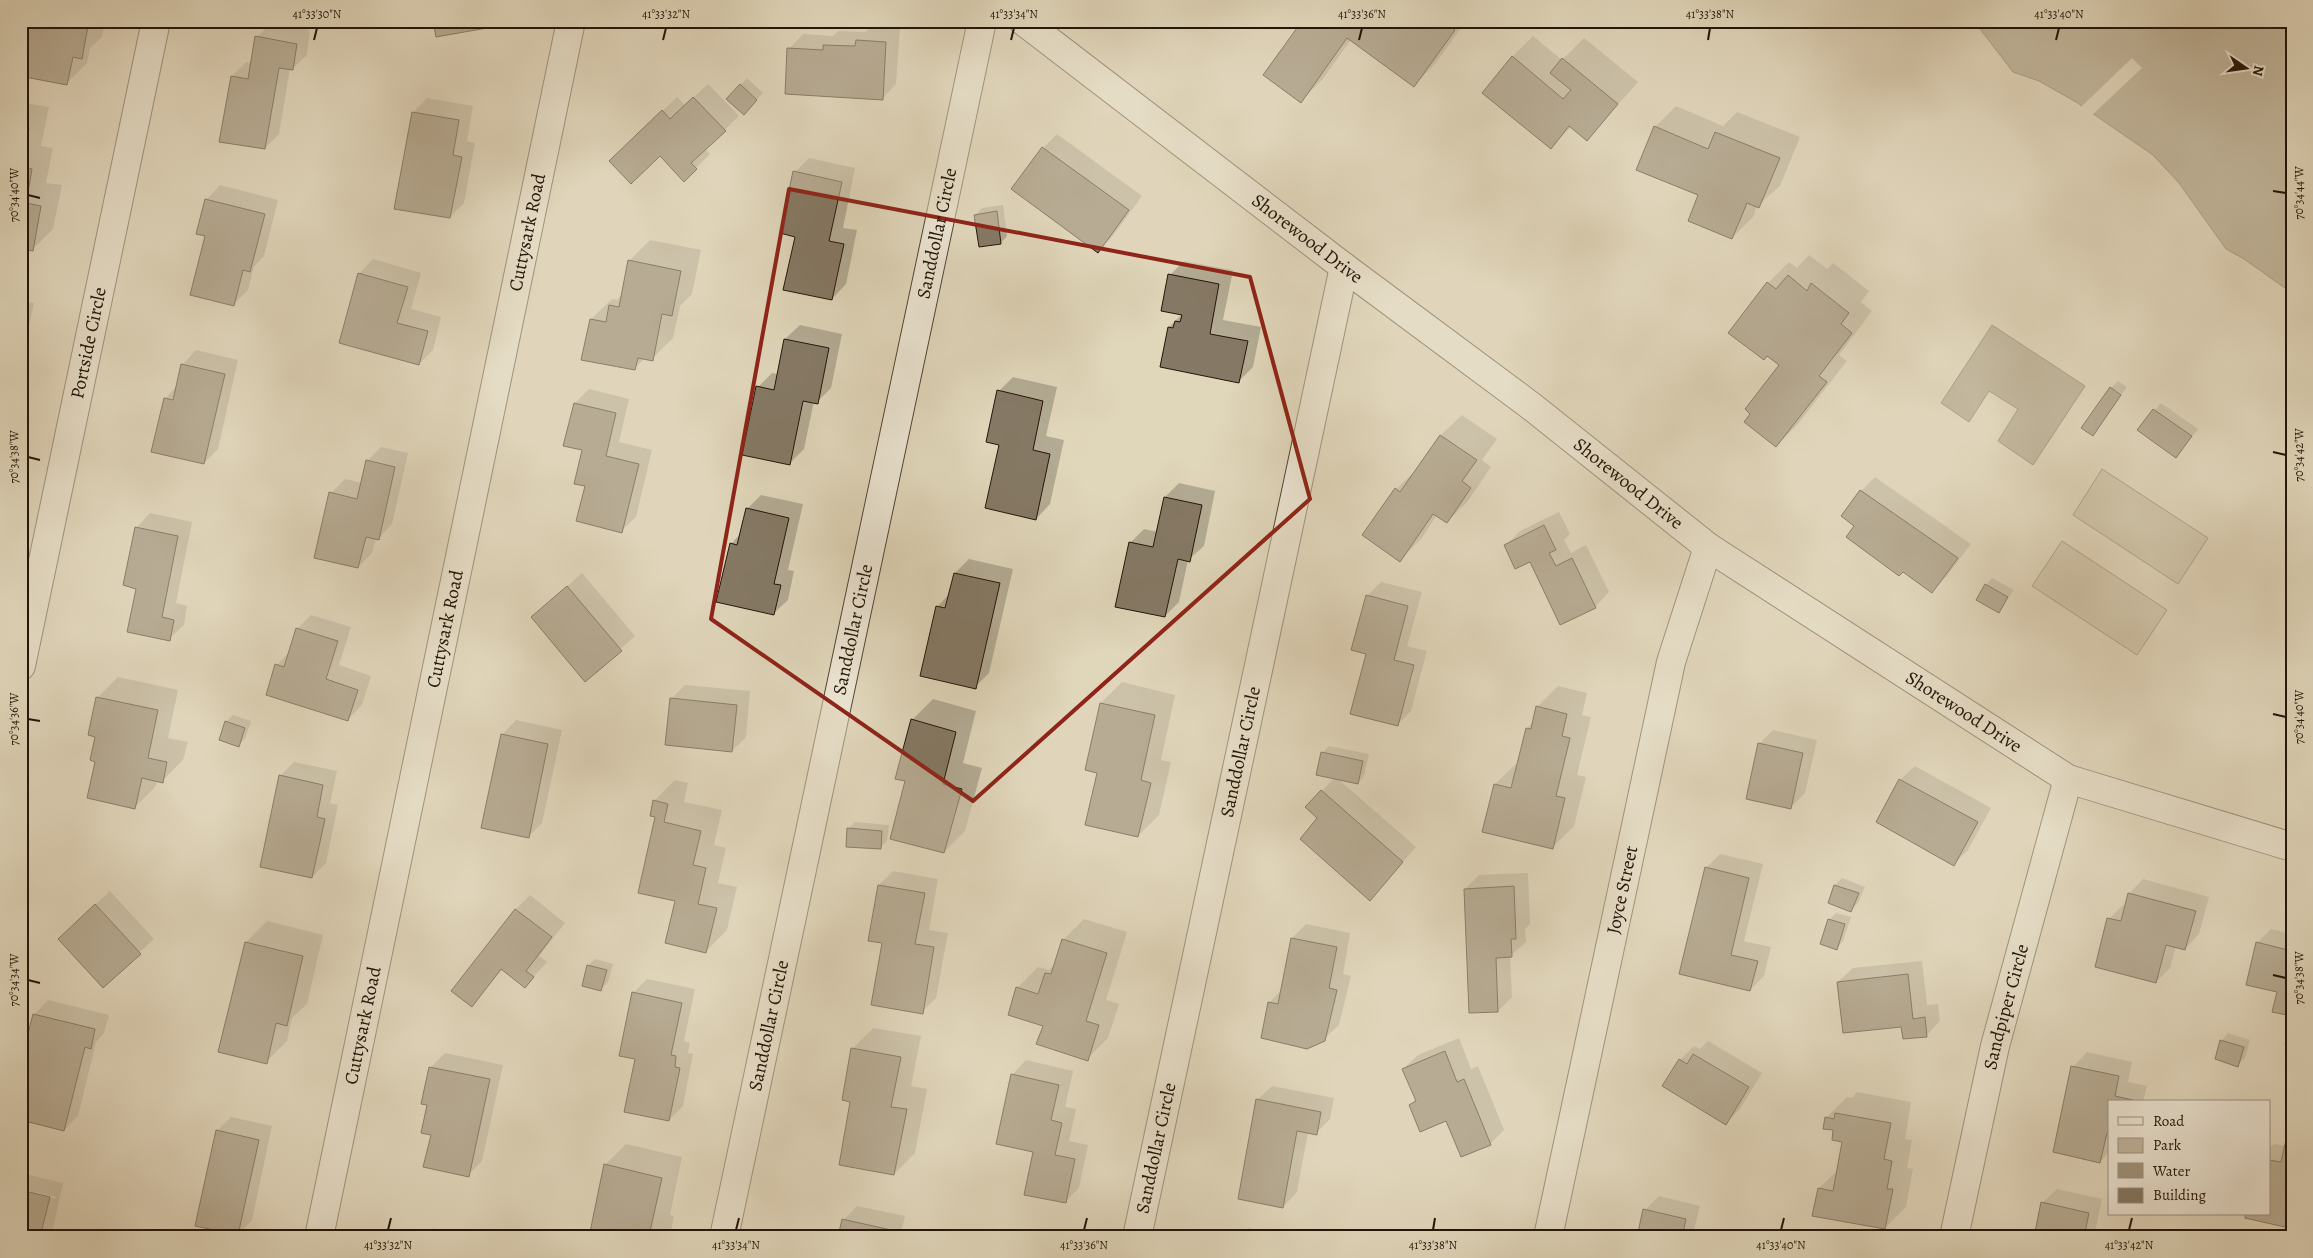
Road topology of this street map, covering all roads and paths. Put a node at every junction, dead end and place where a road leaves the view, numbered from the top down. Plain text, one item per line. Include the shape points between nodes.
1 (156, 21) edge
2 (571, 21) edge
3 (982, 21) edge
4 (1023, 21) edge
5 (1344, 267) junction
6 (1708, 547) junction
7 (21, 666) edge
8 (2068, 779) junction
9 (2292, 847) edge
10 (319, 1237) edge
11 (724, 1237) edge
12 (1137, 1237) edge
13 (1548, 1237) edge
14 (1954, 1237) edge

1 - 7 street, Portside Circle
2 - 10 street, Cuttysark Road
3 - 11 street, Sanddollar Circle
4 - 5 street, Shorewood Drive
5 - 6 street, Shorewood Drive via 1530,406
5 - 12 street, Sanddollar Circle
6 - 8 street, Shorewood Drive
6 - 13 street, Joyce Street via 1671,662
8 - 9 street, Shorewood Drive
8 - 14 street, Sandpiper Circle via 1995,1046

